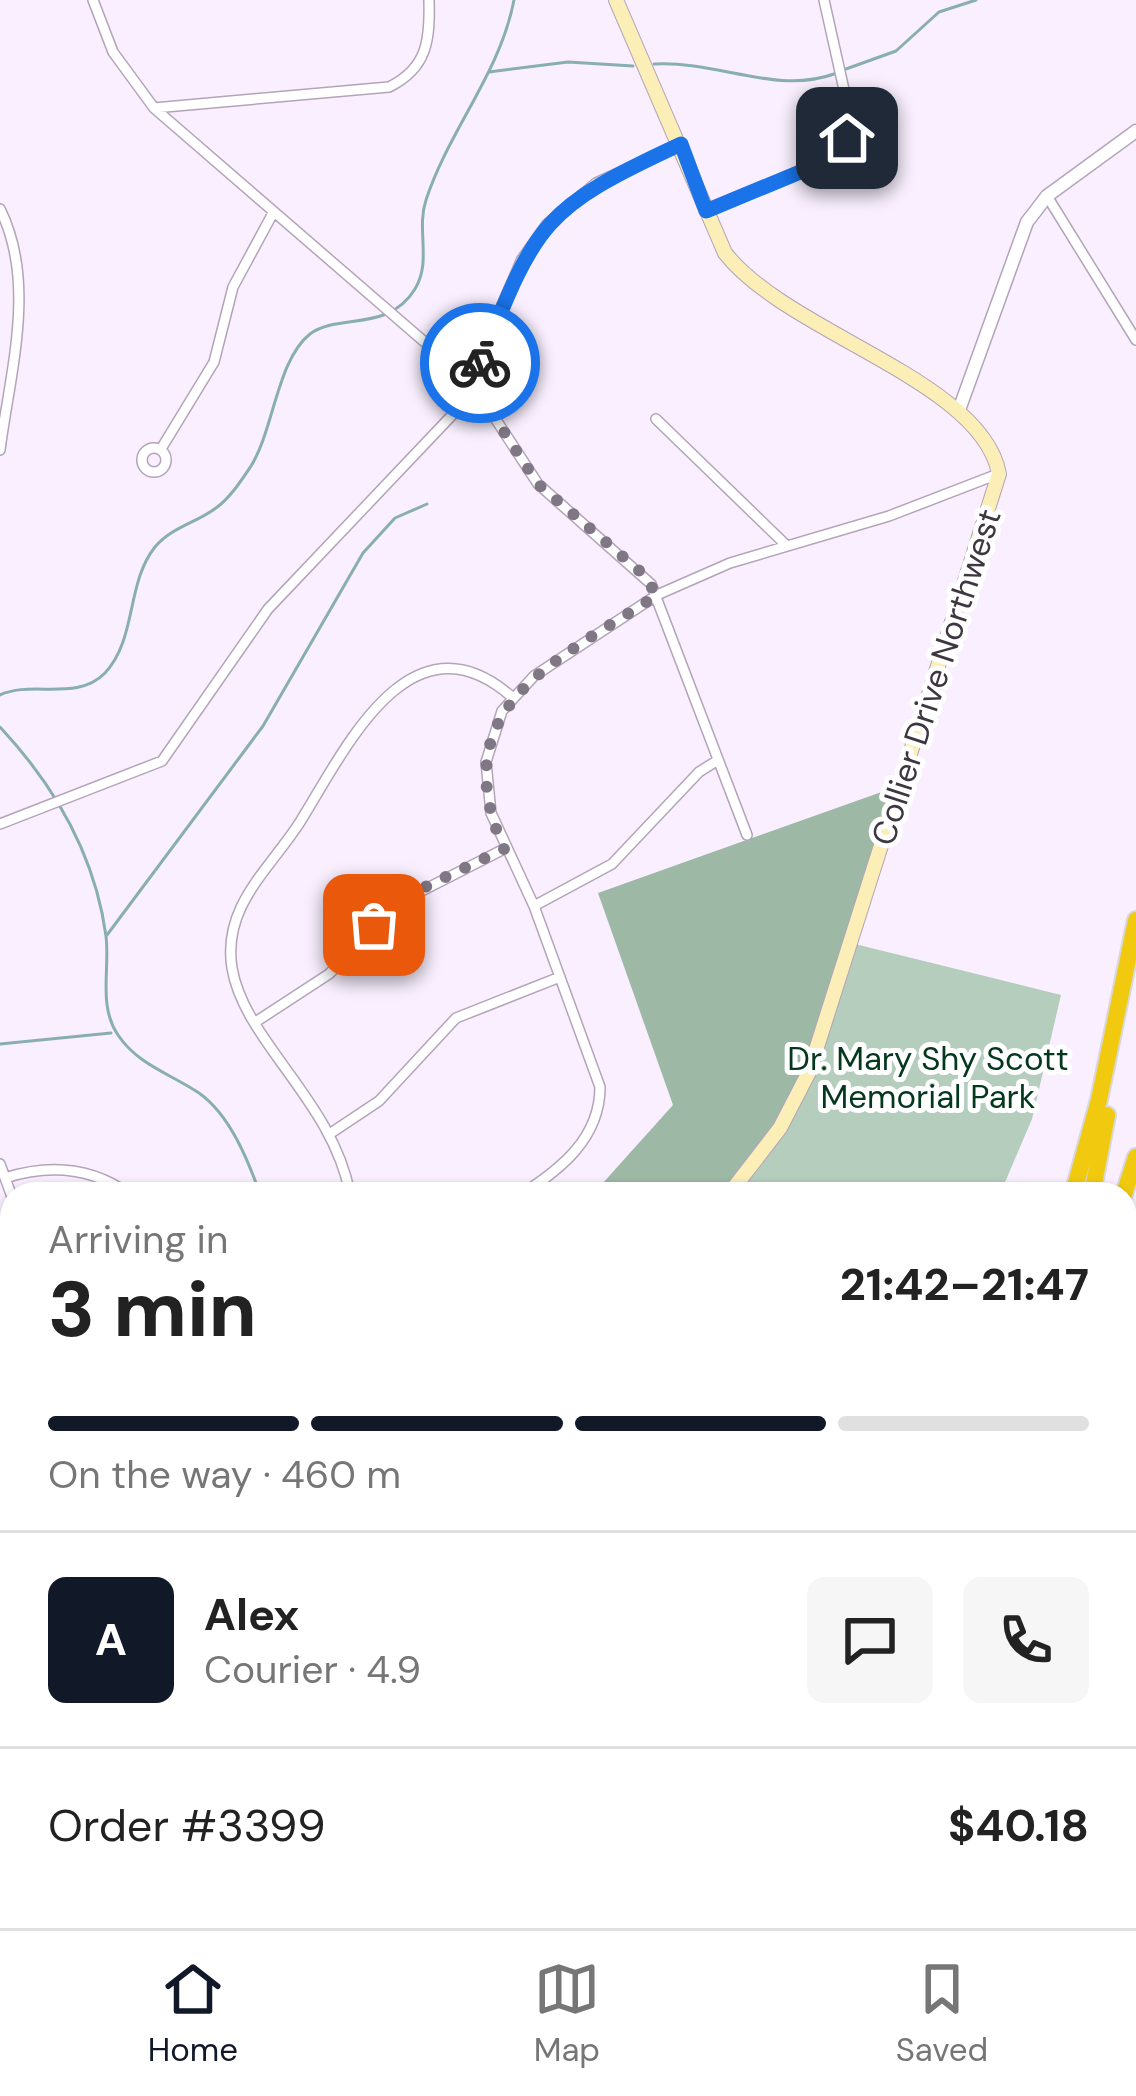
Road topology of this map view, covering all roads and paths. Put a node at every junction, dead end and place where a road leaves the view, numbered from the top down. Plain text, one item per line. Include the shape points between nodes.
1 (93, 0) edge
2 (429, 0) edge
3 (616, 0) edge
4 (824, 0) edge
5 (154, 108) junction
6 (1136, 131) edge
7 (681, 144) junction
8 (1046, 196) junction
9 (0, 209) edge
10 (706, 211) junction
11 (273, 214) junction
12 (1136, 340) edge
13 (472, 383) junction
14 (959, 410) junction
15 (656, 418) dead end
16 (161, 449) dead end
17 (0, 450) edge
18 (999, 474) junction
19 (786, 545) junction
20 (657, 595) junction
21 (512, 697) junction
22 (718, 760) junction
23 (0, 824) edge
24 (747, 836) dead end
25 (504, 849) junction
26 (534, 906) junction
27 (1136, 920) edge
28 (1136, 954) edge
29 (560, 977) junction
30 (257, 1021) junction
31 (332, 1133) junction
32 (0, 1164) edge
33 (5, 1178) junction
34 (6, 1182) edge
35 (102, 1182) edge
36 (346, 1182) edge
37 (535, 1182) edge
38 (738, 1182) edge
39 (1076, 1182) edge
40 (1094, 1182) edge

1 - 5 street via 113,52
2 - 5 street via 426,51 389,87
3 - 7 main road, Collier Drive Northwest
4 - 10 street via 847,103 844,145 829,160
5 - 11 street
6 - 8 street
7 - 10 main road, Collier Drive Northwest
7 - 13 street via 596,183 547,224 522,259
8 - 12 street
8 - 14 street via 1016,244
9 - 17 street via 20,280
10 - 14 main road, Collier Drive Northwest via 725,254 760,292
11 - 13 street
11 - 16 street via 233,287 214,362
13 - 20 street via 538,484
13 - 23 street via 434,440 268,609 162,761
14 - 18 main road, Collier Drive Northwest via 991,448
15 - 19 street
18 - 19 street
18 - 38 main road, Collier Drive Northwest via 809,1072
19 - 20 street
20 - 21 street
20 - 22 street
21 - 25 street via 486,762
21 - 30 street via 477,673 434,670 397,686 362,725 237,914 232,969
22 - 24 street
22 - 26 street via 612,864
25 - 26 street
25 - 30 street via 402,901 329,974
26 - 29 street
27 - 39 highway
28 - 40 highway
29 - 31 street via 456,1018 379,1101
29 - 37 street via 594,1058 600,1102 585,1140
30 - 31 street
31 - 36 street
32 - 33 street
33 - 34 street
33 - 35 street via 76,1170

